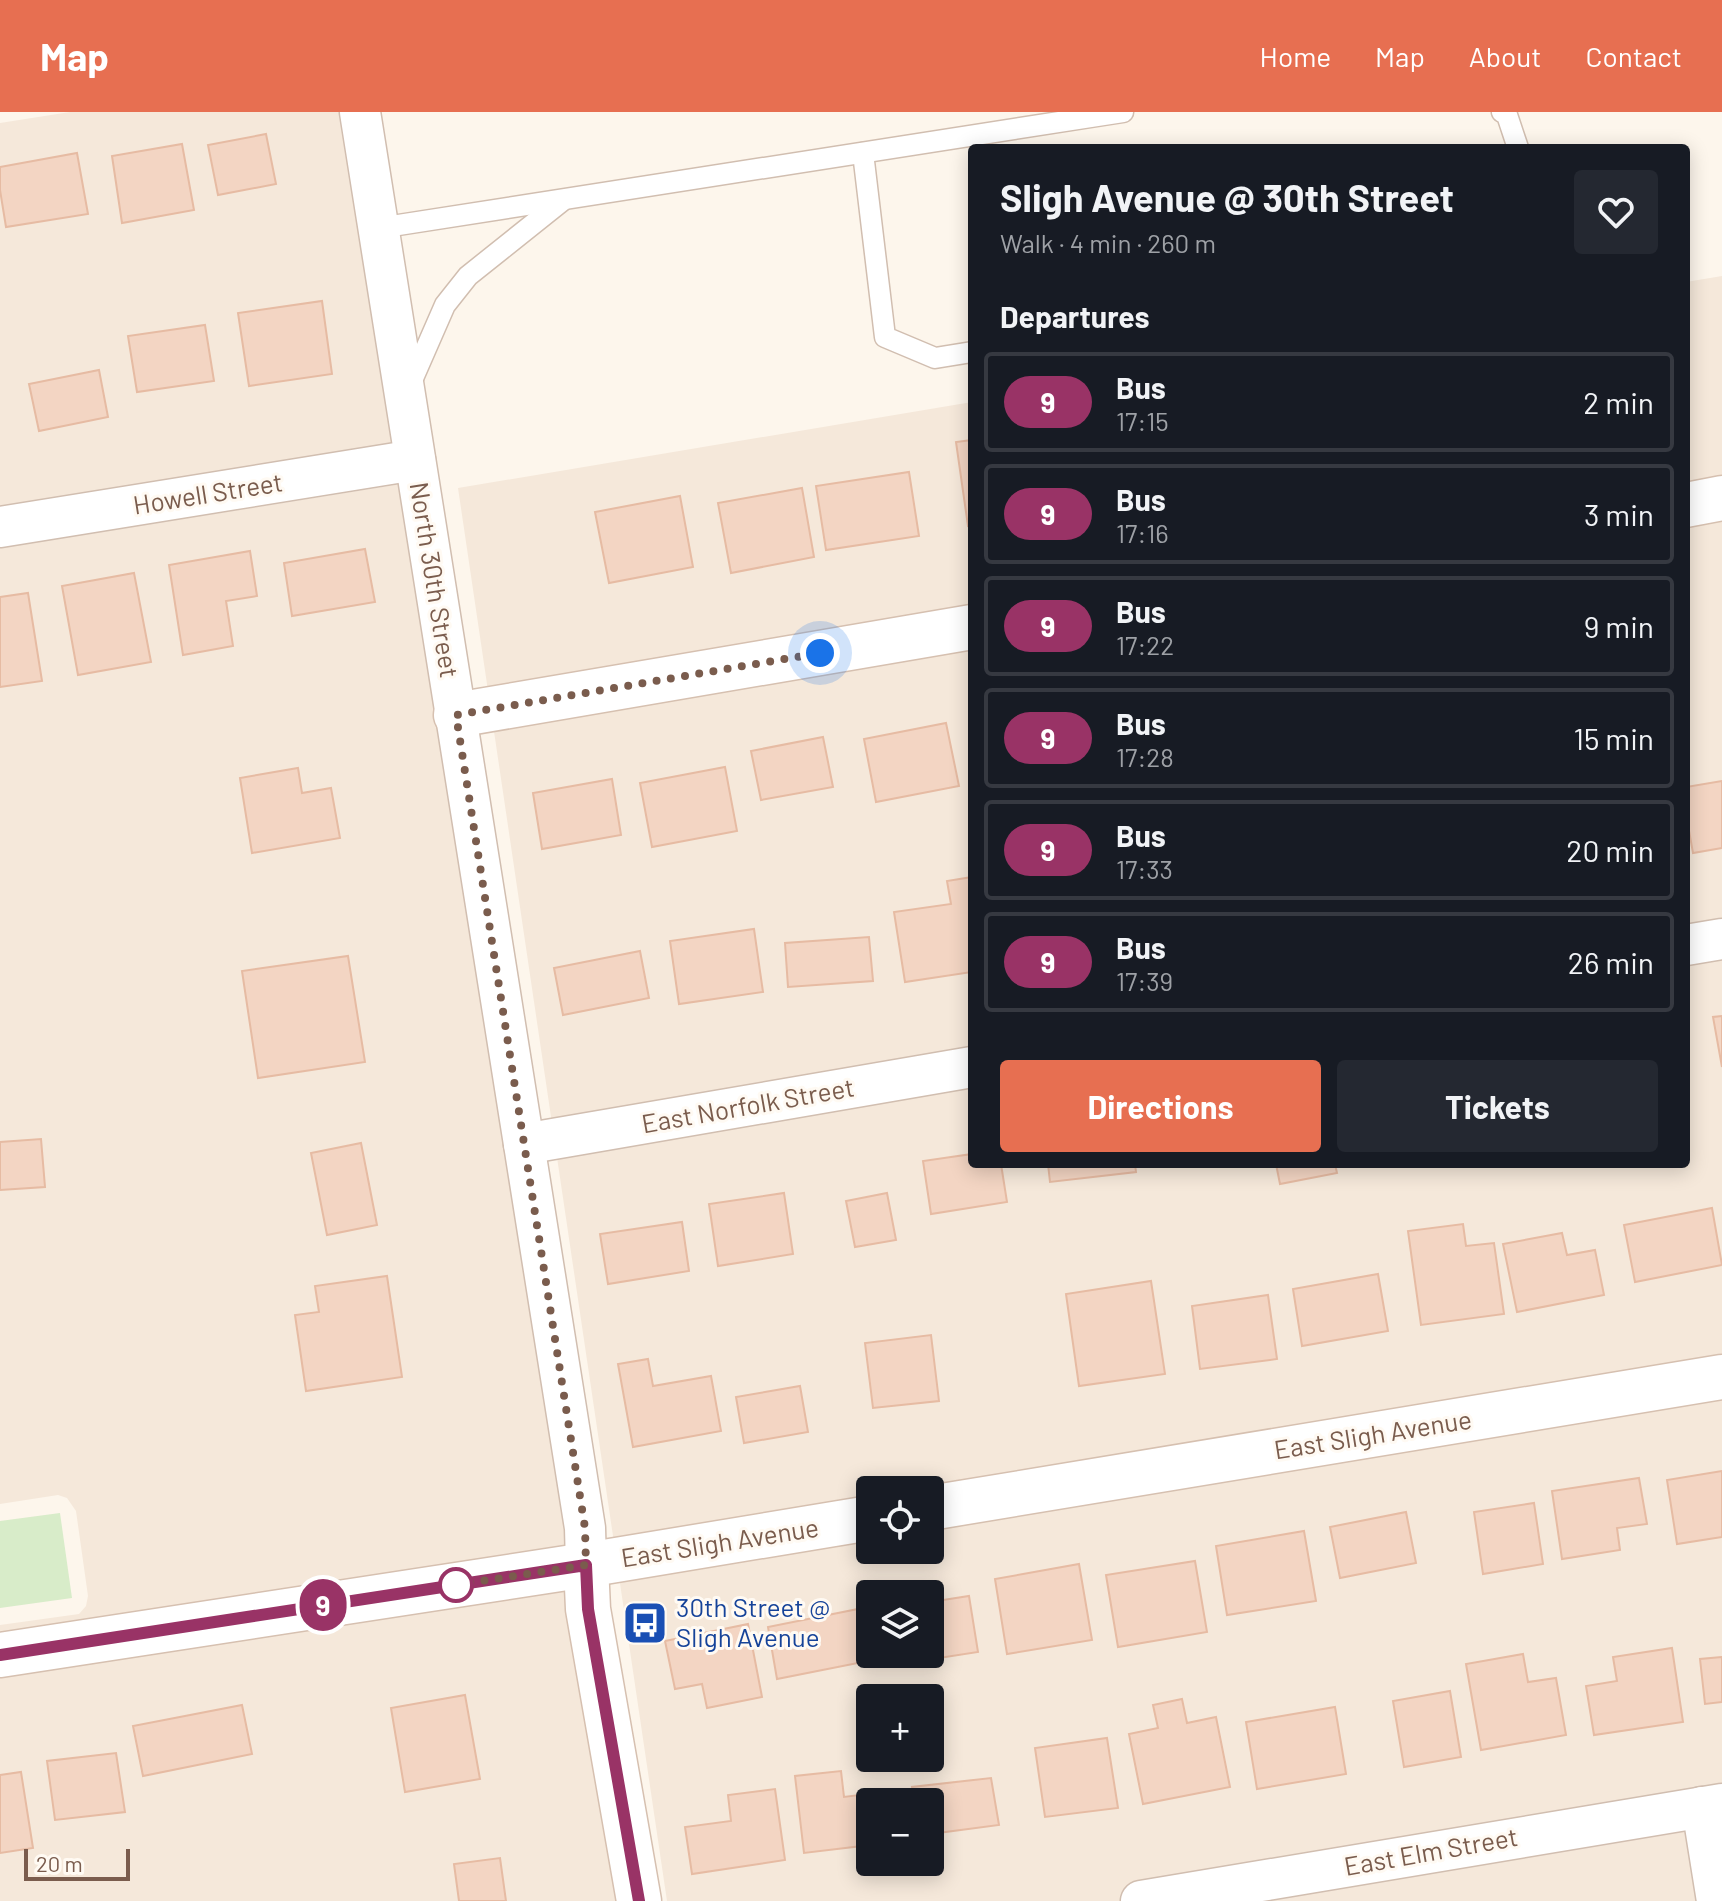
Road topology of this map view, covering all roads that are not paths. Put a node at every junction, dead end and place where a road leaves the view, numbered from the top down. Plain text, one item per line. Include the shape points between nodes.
1 (360, 112) edge
2 (1123, 112) edge
3 (1502, 112) edge
4 (1517, 144) edge
5 (863, 153) junction
6 (564, 199) junction
7 (379, 228) junction
8 (968, 353) edge
9 (405, 396) junction
10 (415, 460) junction
11 (1722, 498) edge
12 (1690, 504) edge
13 (0, 527) edge
14 (968, 628) edge
15 (456, 715) junction
16 (1722, 939) edge
17 (1690, 944) edge
18 (968, 1068) edge
19 (524, 1144) junction
20 (1722, 1377) edge
21 (944, 1506) edge
22 (856, 1520) edge
23 (586, 1565) junction
24 (0, 1655) edge
25 (1712, 1805) edge
26 (1163, 1899) edge
27 (639, 1901) edge
28 (1717, 1901) edge

1 - 7 street, North 30th Street
2 - 5 lane
3 - 4 lane
5 - 6 lane
5 - 8 lane via 885,337 935,358
6 - 7 lane
6 - 9 lane via 468,276 445,305
7 - 9 street, North 30th Street
9 - 10 street, North 30th Street
10 - 13 street, Howell Street
10 - 15 street, North 30th Street
11 - 12 street
14 - 15 street
15 - 19 street, North 30th Street
16 - 17 street
18 - 19 street, East Norfolk Street
19 - 23 street, North 30th Street via 585,1528
20 - 21 street, East Sligh Avenue
22 - 23 street, East Sligh Avenue
23 - 24 street, East Sligh Avenue
23 - 27 street, North 30th Street via 588,1609
25 - 26 street, East Elm Street
25 - 28 street

